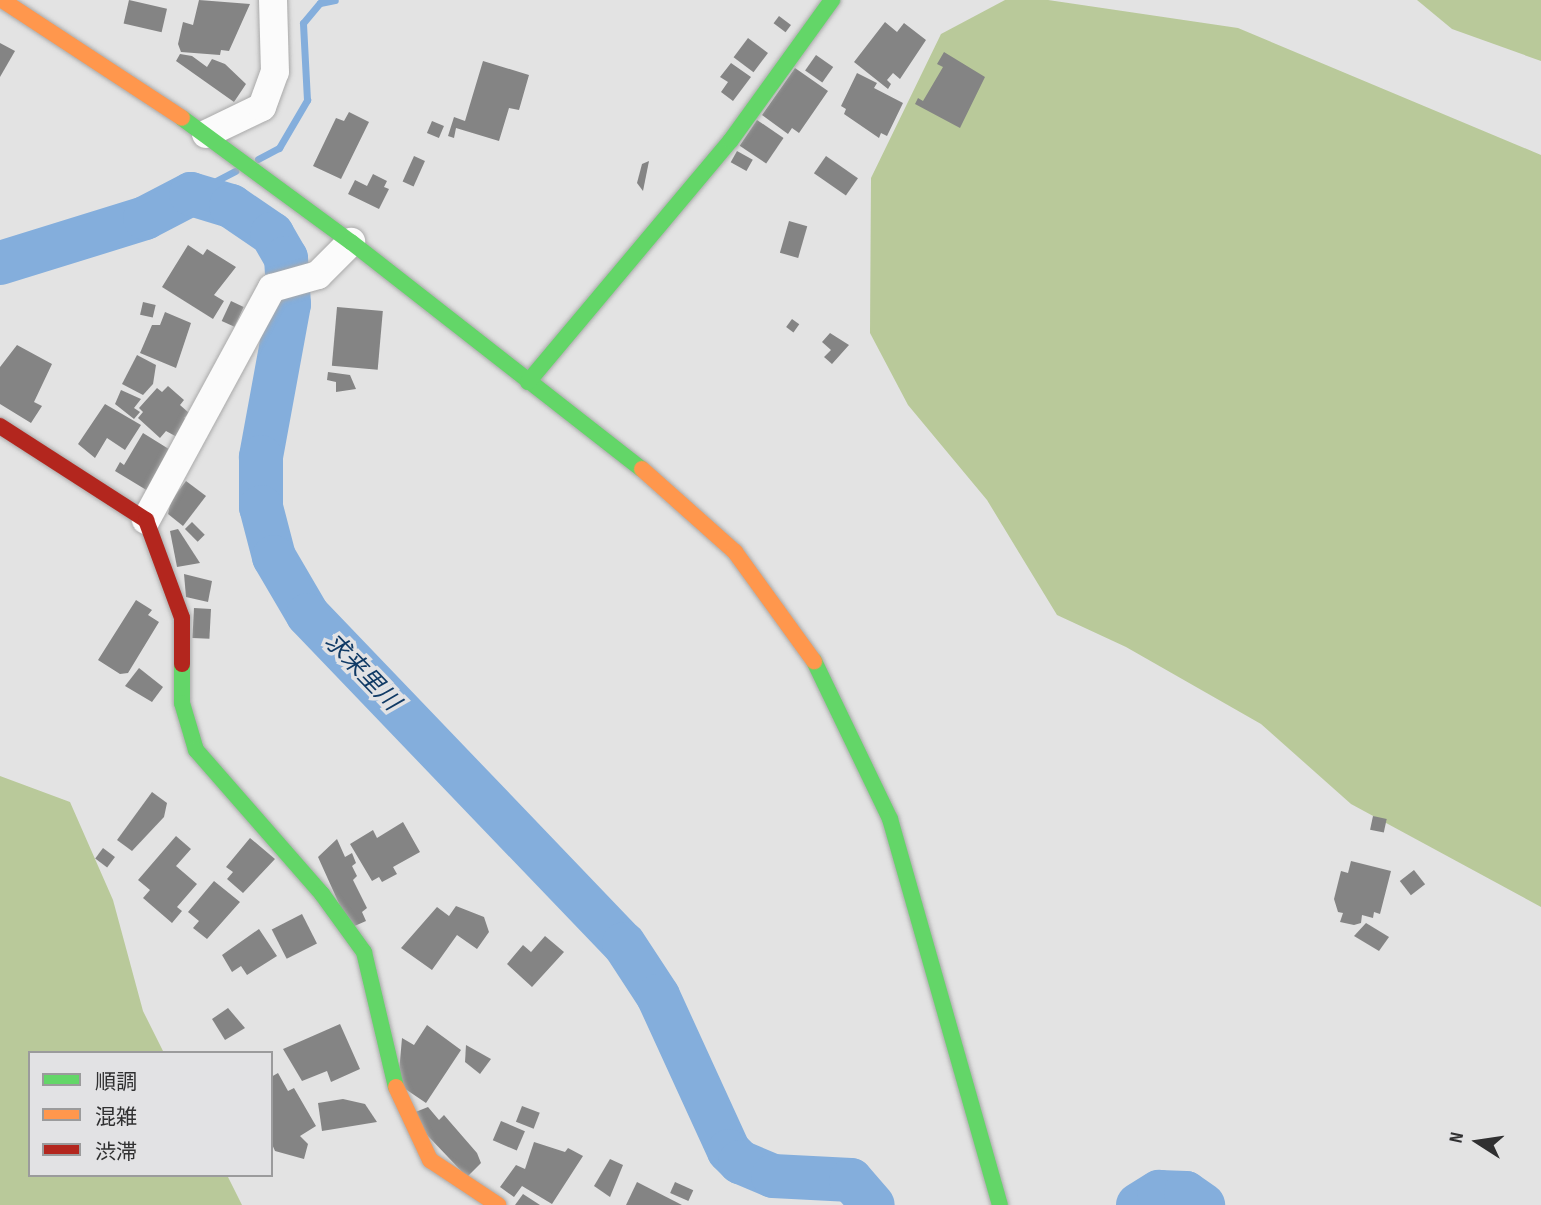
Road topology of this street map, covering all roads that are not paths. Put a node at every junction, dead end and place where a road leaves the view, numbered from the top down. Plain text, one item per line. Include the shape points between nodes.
1 (2, 0) edge
2 (273, 0) edge
3 (832, 0) edge
4 (214, 140) junction
5 (351, 242) junction
6 (528, 382) junction
7 (0, 426) edge
8 (146, 520) junction
9 (498, 1205) edge
10 (1000, 1205) edge

1 - 4 street
2 - 4 street via 275,72 262,107
3 - 6 street via 731,140
4 - 5 street
5 - 6 street
5 - 8 street via 318,275 272,288
6 - 10 street via 618,447 735,552 821,670 890,819
7 - 8 street
8 - 9 street via 182,618 183,704 196,750 322,894 364,952 398,1097 430,1160

